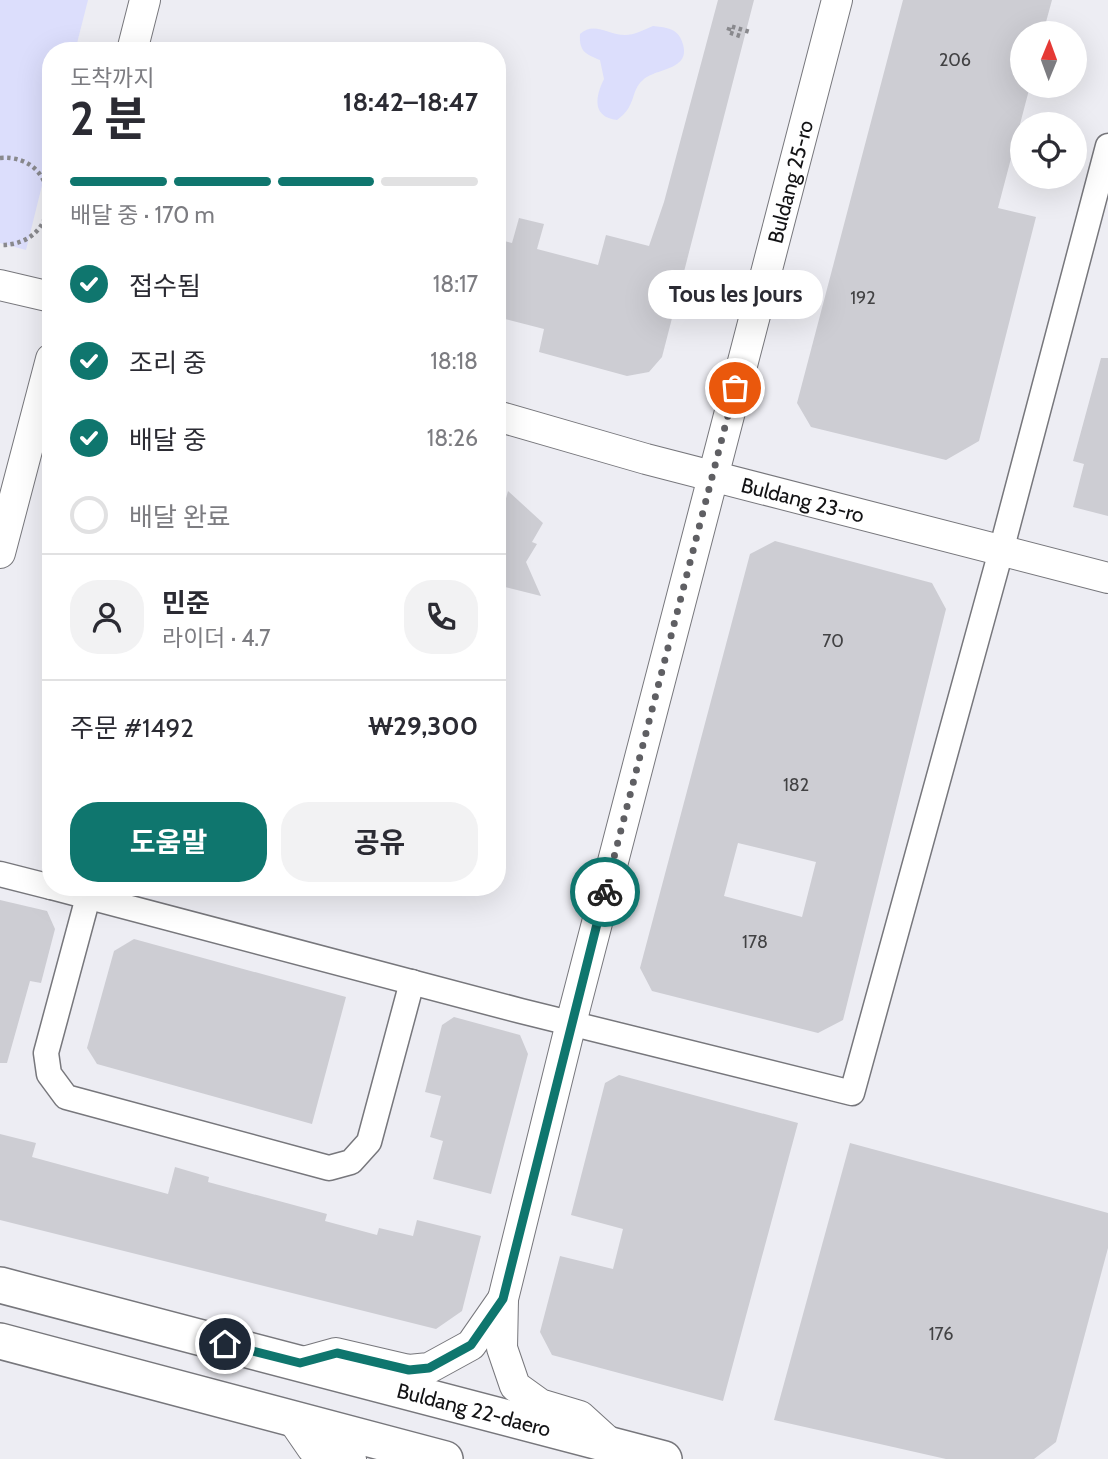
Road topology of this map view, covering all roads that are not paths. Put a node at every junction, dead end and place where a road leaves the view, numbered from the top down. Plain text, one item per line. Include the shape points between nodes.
1 (145, 0) edge
2 (837, 0) edge
3 (134, 42) edge
4 (1108, 146) edge
5 (0, 285) edge
6 (42, 295) edge
7 (42, 393) edge
8 (506, 419) edge
9 (712, 476) junction
10 (1001, 551) junction
11 (0, 553) edge
12 (1108, 578) edge
13 (0, 874) edge
14 (42, 885) edge
15 (84, 896) edge
16 (88, 897) junction
17 (412, 982) junction
18 (571, 1023) junction
19 (0, 1285) edge
20 (503, 1299) junction
21 (0, 1341) edge
22 (300, 1363) junction
23 (292, 1419) junction
24 (613, 1446) junction
25 (351, 1459) edge
26 (445, 1459) edge
27 (664, 1459) edge

1 - 3 street
2 - 9 street, Buldang 25-ro
4 - 10 street
5 - 6 street
7 - 11 street
8 - 9 street, Buldang 23-ro
9 - 10 street, Buldang 23-ro
9 - 18 street, Buldang 25-ro
10 - 12 street, Buldang 23-ro
10 - 18 street via 852,1093
13 - 14 street
15 - 16 street
16 - 17 street
16 - 17 street via 46,1053 49,1074 66,1097 329,1168 351,1162 369,1142
17 - 18 street
18 - 20 street, Buldang 25-ro
19 - 22 main road, Buldang 22-daero
20 - 22 street via 471,1345 429,1368 409,1370 337,1353
20 - 24 street via 502,1348 515,1386 540,1404 580,1416
21 - 23 main road
22 - 24 main road, Buldang 22-daero
23 - 25 street via 312,1448
23 - 26 main road
24 - 27 main road, Buldang 22-daero

